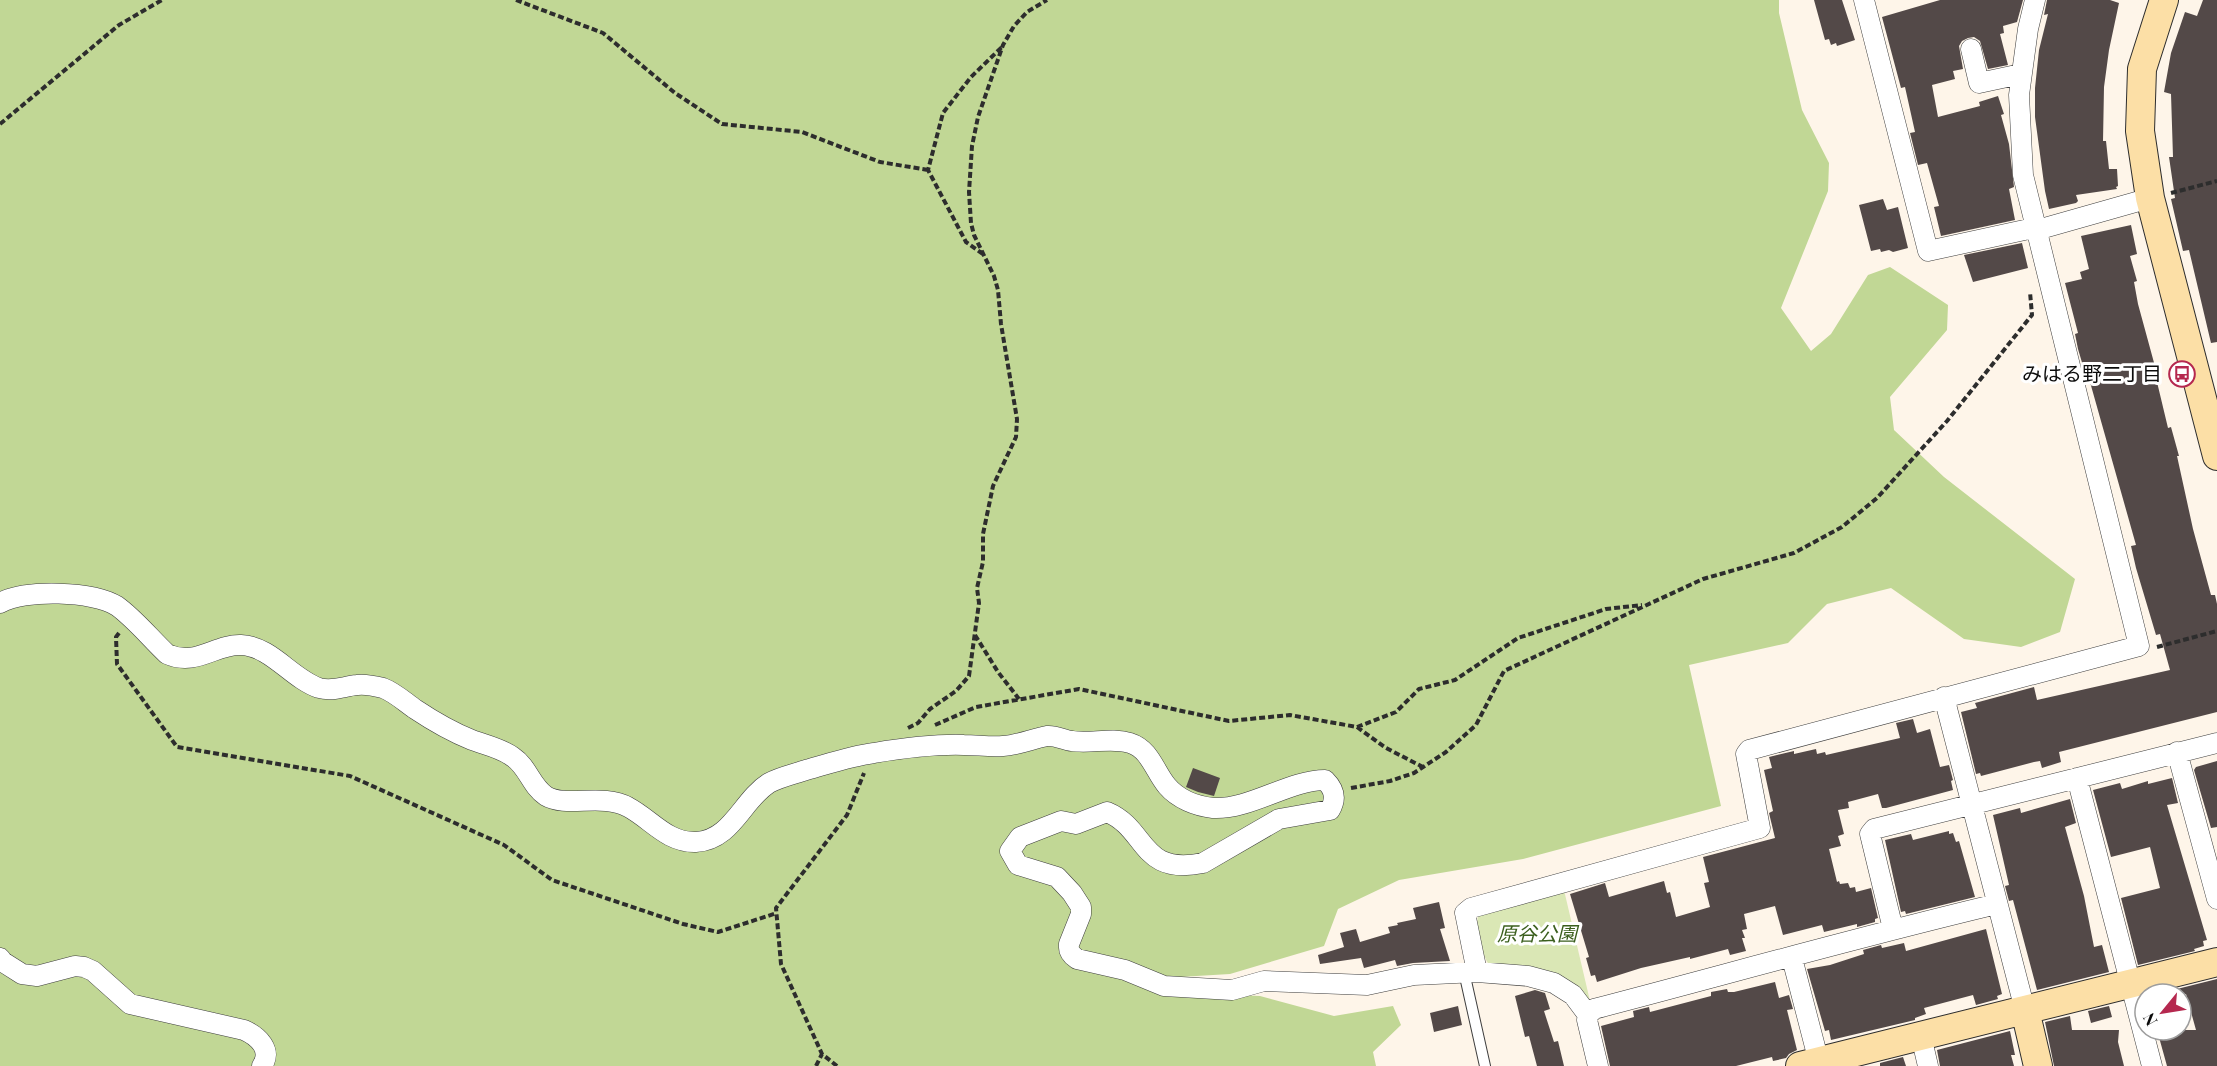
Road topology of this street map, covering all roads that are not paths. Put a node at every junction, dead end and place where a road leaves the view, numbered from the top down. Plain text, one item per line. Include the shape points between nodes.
1 (1864, 0) edge
2 (2035, 0) edge
3 (2164, 0) edge
4 (1971, 49) dead end
5 (2021, 74) junction
6 (2157, 197) junction
7 (2037, 230) junction
8 (2217, 456) edge
9 (0, 603) edge
10 (1944, 698) junction
11 (2217, 743) edge
12 (2178, 752) junction
13 (2077, 778) junction
14 (1971, 805) junction
15 (2217, 899) edge
16 (1997, 904) junction
17 (1893, 929) junction
18 (0, 958) edge
19 (1792, 958) junction
20 (2217, 962) edge
21 (1471, 972) junction
22 (2131, 985) junction
23 (2025, 1010) junction
24 (1588, 1015) junction
25 (1921, 1036) junction
26 (1813, 1064) edge
27 (262, 1066) edge
28 (1485, 1066) edge
29 (1598, 1066) edge
30 (1928, 1066) edge
31 (2038, 1066) edge
32 (2152, 1066) edge

1 - 7 street via 1928,251
2 - 5 street
3 - 6 street via 2142,69 2140,131
4 - 5 street via 1979,83
5 - 7 street via 2023,175
6 - 7 street
6 - 8 street
7 - 10 street via 2139,646
9 - 21 street via 18,596 54,593 103,600 115,605 175,658 244,645 261,651 300,679 323,689 366,684 385,689 430,719 514,758 537,788 552,798 620,803 669,836 684,841 716,836 771,782 872,753 963,744 1008,746 1053,736 1070,741 1131,743 1145,753 1167,786 1198,806 1216,808 1325,780 1333,791 1330,810 1279,819 1203,863 1165,863 1153,856 1123,822 1107,812 1076,824 1061,821 1020,837 1010,850 1018,865 1057,878 1081,907 1069,944 1071,955 1164,986 1232,990 1264,981 1367,985 1414,975
10 - 14 street
10 - 21 street via 1749,750 1746,754 1760,828 1756,831 1471,908 1465,913
11 - 12 street
12 - 13 street
12 - 15 street
13 - 14 street
13 - 22 street
14 - 16 street
14 - 17 street via 1874,829 1870,834
16 - 17 street
16 - 23 street
17 - 19 street
18 - 27 street via 22,974 84,967 130,1004 244,1030 263,1045 266,1053
19 - 24 street via 1594,1009
19 - 26 street
20 - 22 street
21 - 24 street via 1528,976 1554,983 1573,995
21 - 28 lane
22 - 23 street
22 - 32 street
23 - 25 street
23 - 31 street
24 - 29 street
25 - 26 street
25 - 30 street

